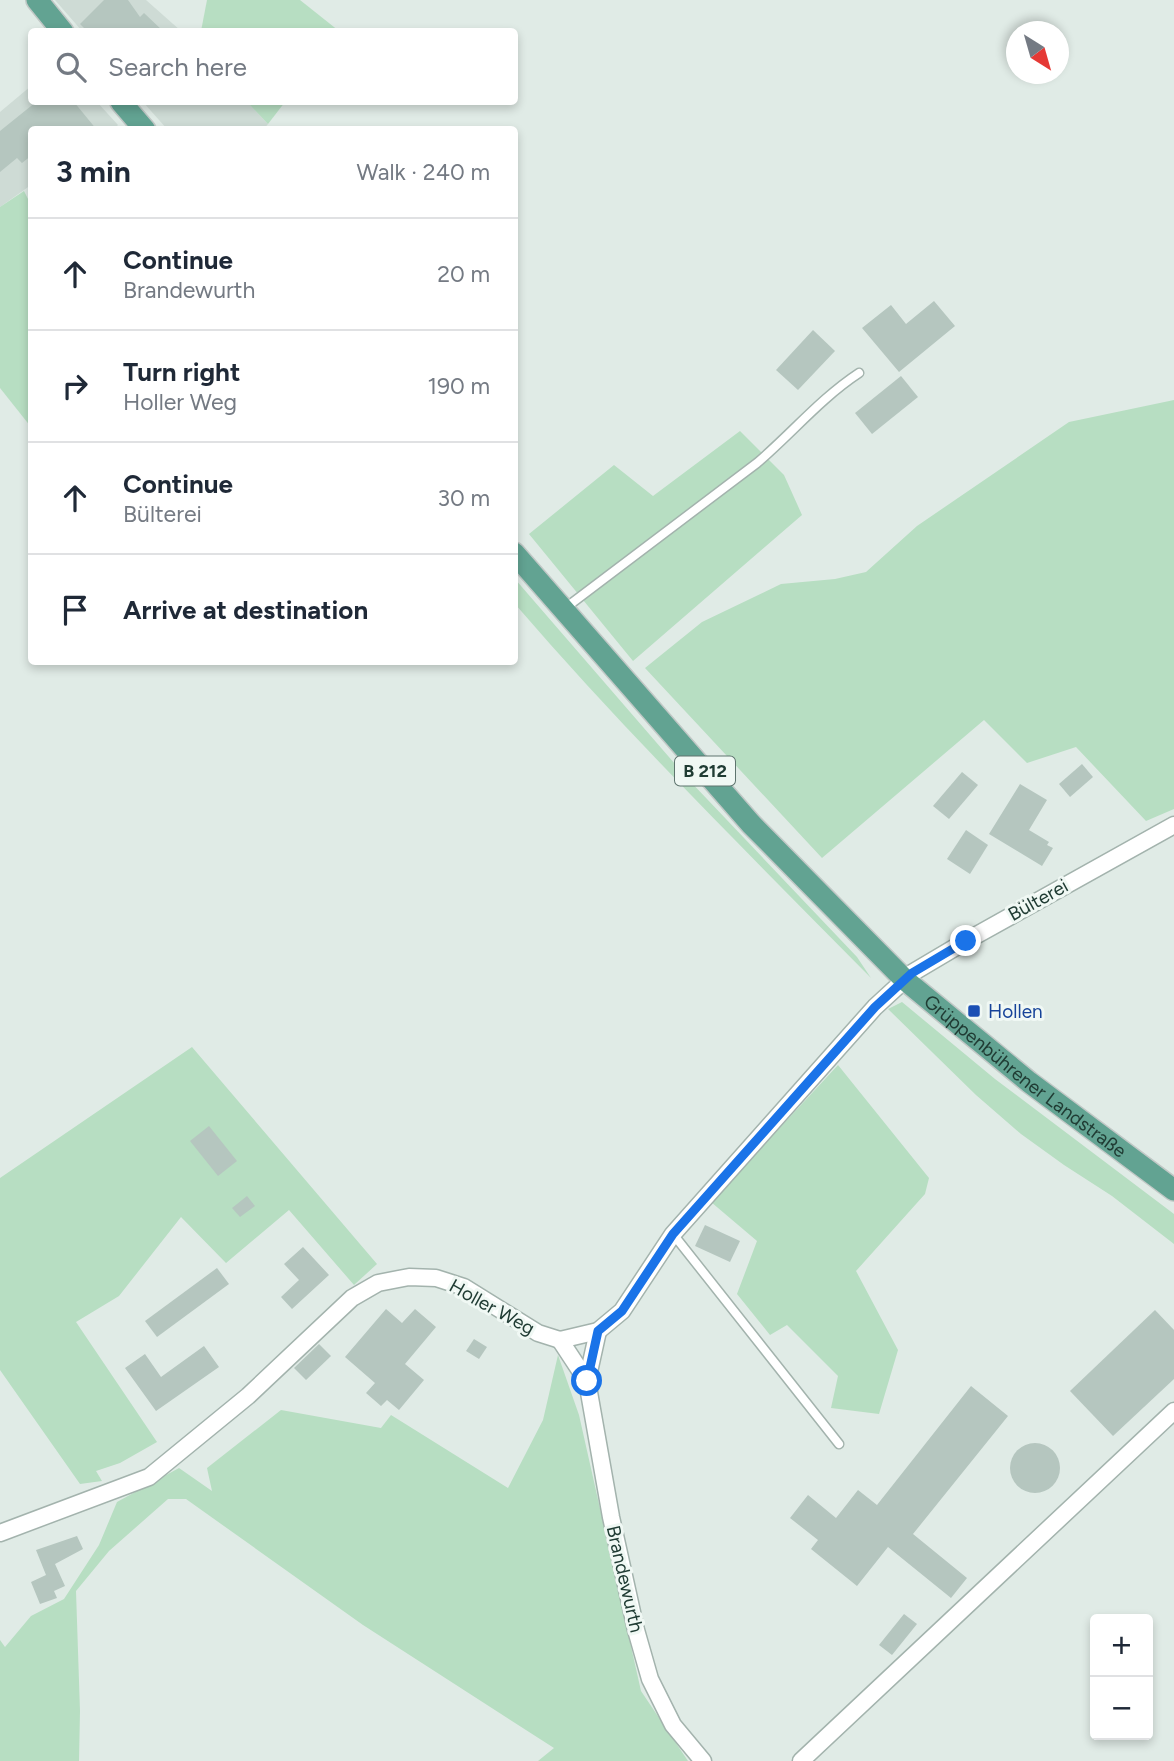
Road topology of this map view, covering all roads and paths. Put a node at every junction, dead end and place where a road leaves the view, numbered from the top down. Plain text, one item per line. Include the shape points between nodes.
1 (37, 0) edge
2 (60, 28) edge
3 (124, 105) edge
4 (142, 126) edge
5 (859, 373) dead end
6 (518, 557) edge
7 (564, 609) junction
8 (1174, 825) edge
9 (905, 980) junction
10 (1174, 1190) edge
11 (673, 1234) junction
12 (598, 1331) junction
13 (560, 1340) junction
14 (587, 1381) junction
15 (1174, 1411) edge
16 (839, 1444) dead end
17 (0, 1533) edge
18 (703, 1761) edge
19 (801, 1761) edge

1 - 2 main road
3 - 4 main road
5 - 7 lane via 833,390 757,463
6 - 7 main road, Grüppenbührener Landstraße / B 212
7 - 9 main road, Grüppenbührener Landstraße / B 212 via 751,824
8 - 9 street, Bülterei
9 - 10 main road, Grüppenbührener Landstraße / B 212 via 1029,1082
9 - 11 street, Holler Weg via 875,1007
11 - 12 street, Holler Weg via 622,1311
11 - 16 lane
12 - 13 street, Holler Weg
12 - 14 street, Brandewurth
13 - 14 street, Brandewurth
13 - 17 street, Holler Weg via 538,1333 464,1287 436,1278 378,1283 352,1298 247,1396 149,1477
14 - 18 street, Brandewurth via 611,1517 650,1679 673,1725
15 - 19 street

